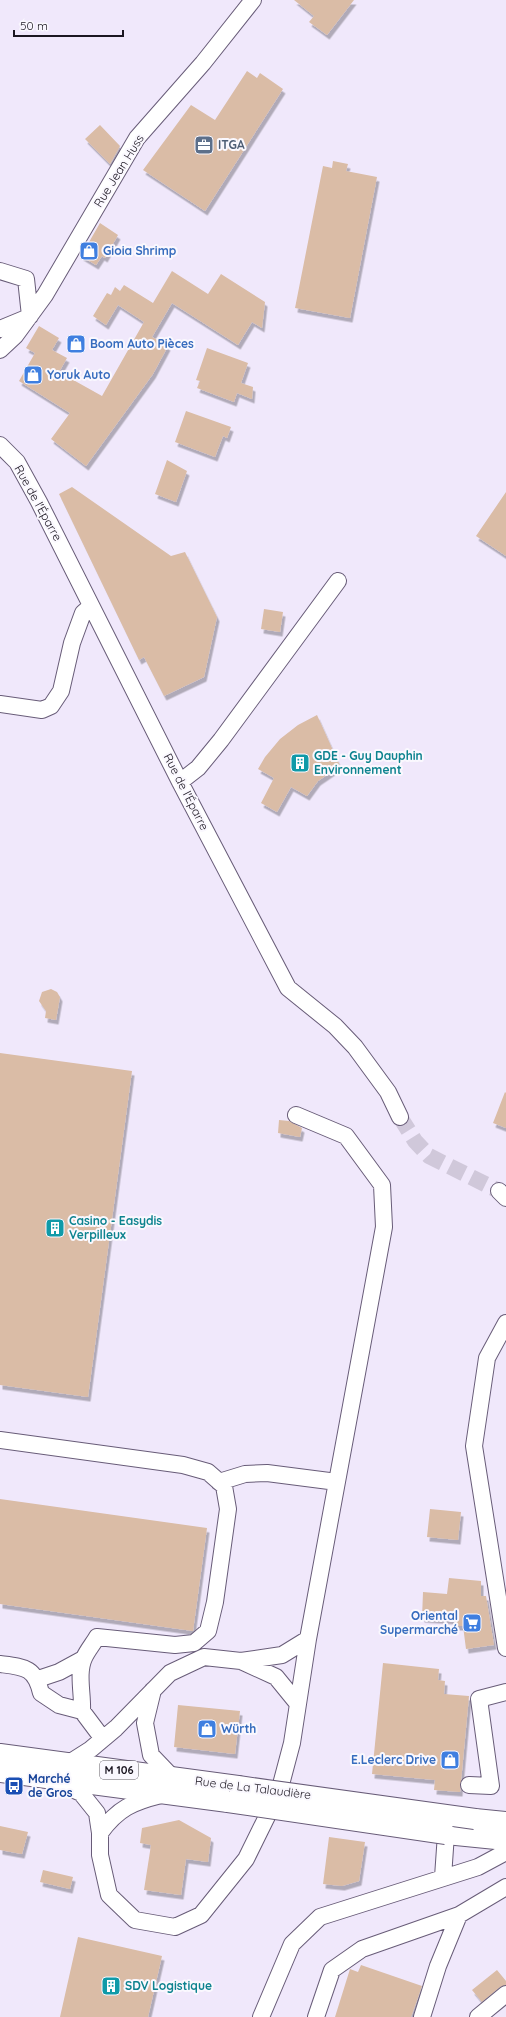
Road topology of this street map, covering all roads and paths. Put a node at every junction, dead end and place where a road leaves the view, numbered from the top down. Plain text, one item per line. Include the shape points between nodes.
1 (252, 0) edge
2 (0, 271) edge
3 (30, 316) junction
4 (0, 329) edge
5 (0, 350) edge
6 (0, 445) edge
7 (338, 581) dead end
8 (92, 606) junction
9 (0, 704) edge
10 (180, 782) junction
11 (296, 1115) dead end
12 (400, 1117) tunnel mouth
13 (506, 1324) edge
14 (0, 1440) edge
15 (219, 1482) junction
16 (337, 1482) junction
17 (308, 1639) junction
18 (506, 1648) edge
19 (83, 1659) junction
20 (241, 1661) junction
21 (0, 1664) edge
22 (38, 1679) junction
23 (154, 1689) junction
24 (506, 1692) edge
25 (298, 1704) junction
26 (82, 1711) junction
27 (103, 1739) junction
28 (0, 1754) edge
29 (69, 1763) junction
30 (0, 1772) edge
31 (47, 1778) junction
32 (468, 1785) dead end
33 (171, 1786) junction
34 (233, 1794) junction
35 (506, 1822) edge
36 (100, 1833) junction
37 (446, 1834) junction
38 (506, 1840) edge
39 (506, 1852) edge
40 (443, 1877) junction
41 (506, 1887) edge
42 (458, 1915) junction
43 (506, 1994) edge
44 (261, 2017) edge
45 (316, 2017) edge
46 (422, 2017) edge
47 (478, 2017) edge

1 - 3 street, Rue Jean Huss via 203,63 137,138 45,295
2 - 3 street via 26,279
3 - 4 street
3 - 5 street, Rue Jean Huss
6 - 8 street, Rue de l'Éparre via 17,462
7 - 10 street via 221,740 198,768
8 - 9 street via 83,613 72,643 62,691 51,706 42,710
8 - 10 street, Rue de l'Éparre
10 - 12 street, Rue de l'Éparre via 288,988 335,1026 355,1047 388,1092
11 - 16 street via 346,1136 382,1185 384,1227
13 - 18 street via 487,1358 474,1446
14 - 15 street via 183,1465 208,1472
15 - 16 street via 245,1474 267,1473
15 - 19 street via 224,1486 228,1509 216,1602 208,1631 194,1643 175,1644 97,1637
16 - 17 street
17 - 20 street via 282,1655
17 - 25 street
19 - 22 street via 59,1672
19 - 26 street via 80,1674
20 - 23 street via 204,1657 170,1673
20 - 25 street via 276,1677
21 - 22 street via 24,1667
22 - 26 street via 41,1693 59,1705
23 - 27 street
23 - 33 street via 145,1723 151,1755
24 - 32 street via 479,1699 491,1786
25 - 36 street via 292,1743 279,1792 246,1859 201,1915 175,1927 135,1920 109,1895 100,1855
26 - 27 street
27 - 29 street
28 - 29 main road, Rue de La Talaudière / M 106
29 - 33 main road, Rue de La Talaudière / M 106
30 - 31 main road, Rue de La Talaudière / M 106
31 - 33 main road, Rue de La Talaudière / M 106
31 - 36 street via 81,1793 97,1813
33 - 34 main road, Rue de La Talaudière / M 106
33 - 36 street via 135,1802 110,1819
34 - 35 main road, Rue de La Talaudière / M 106, bridge
34 - 37 main road, Rue de La Talaudière / M 106, bridge
37 - 38 main road, Rue de La Talaudière
37 - 40 street
39 - 40 street via 478,1867
40 - 44 street via 320,1917 292,1944
41 - 42 street
42 - 45 street via 362,1949 332,1970
42 - 46 street
43 - 47 street

